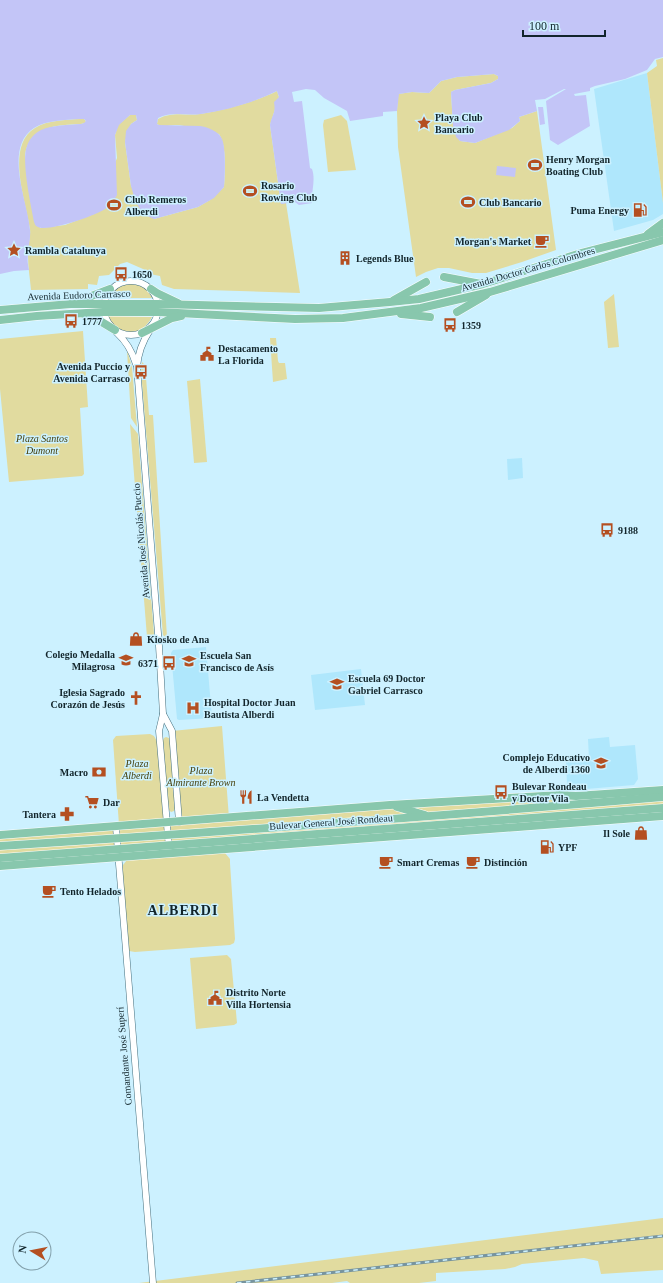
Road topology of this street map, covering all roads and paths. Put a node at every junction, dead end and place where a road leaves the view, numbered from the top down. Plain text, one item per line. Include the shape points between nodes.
1 (663, 223) edge
2 (663, 232) edge
3 (644, 237) junction
4 (663, 241) edge
5 (444, 277) dead end
6 (426, 282) dead end
7 (483, 284) junction
8 (151, 288) junction
9 (110, 289) junction
10 (490, 292) junction
11 (390, 302) junction
12 (72, 304) junction
13 (181, 304) junction
14 (104, 308) junction
15 (158, 308) junction
16 (0, 310) edge
17 (390, 312) junction
18 (457, 312) dead end
19 (79, 313) junction
20 (188, 314) junction
21 (430, 317) dead end
22 (0, 320) edge
23 (148, 329) junction
24 (116, 331) junction
25 (137, 367) junction
26 (163, 714) junction
27 (663, 790) edge
28 (663, 797) edge
29 (519, 798) junction
30 (390, 805) junction
31 (569, 805) junction
32 (663, 808) edge
33 (649, 809) junction
34 (663, 812) edge
35 (663, 816) edge
36 (431, 817) junction
37 (179, 822) junction
38 (167, 823) junction
39 (116, 827) junction
40 (382, 829) junction
41 (421, 834) junction
42 (0, 835) edge
43 (168, 836) junction
44 (117, 839) junction
45 (169, 845) junction
46 (0, 846) edge
47 (118, 853) junction
48 (169, 854) junction
49 (17, 857) junction
50 (0, 858) edge
51 (48, 863) junction
52 (0, 866) edge
53 (152, 1283) edge

1 - 3 main road
2 - 3 main road, Avenida Doctor Carlos Colombres
3 - 7 main road, Avenida Doctor Carlos Colombres
4 - 10 main road, Avenida Doctor Carlos Colombres
5 - 7 main road
6 - 11 main road
7 - 11 main road, Avenida Doctor Carlos Colombres via 419,299
8 - 9 street via 131,280 123,281
8 - 13 main road
8 - 15 street via 156,296
9 - 12 main road
9 - 14 street
10 - 17 main road, Avenida Doctor Carlos Colombres via 421,308
10 - 18 main road
11 - 13 main road, Avenida Doctor Carlos Colombres via 319,308
12 - 14 main road, Avenida Eudoro Carrasco
12 - 16 main road, Avenida Eudoro Carrasco
13 - 15 main road, Avenida Doctor Carlos Colombres
14 - 15 main road, Avenida Eudoro Carrasco
14 - 19 main road, Avenida Eudoro Carrasco
14 - 24 street, Avenida José Nicolás Puccio via 107,322
15 - 20 main road, Avenida Doctor Carlos Colombres
15 - 23 street, Avenida José Nicolás Puccio
17 - 20 main road, Avenida Doctor Carlos Colombres via 319,319
17 - 21 main road
19 - 22 main road, Avenida Eudoro Carrasco
19 - 24 main road via 95,318
20 - 23 main road
23 - 24 street via 128,335
23 - 25 street, Avenida José Nicolás Puccio via 142,341
24 - 25 street, Avenida José Nicolás Puccio via 131,349
25 - 26 street, Avenida José Nicolás Puccio
26 - 37 street, Avenida José Nicolás Puccio via 172,731
26 - 38 street, Avenida José Nicolás Puccio via 159,732
27 - 29 main road, Bulevar General José Rondeau
28 - 31 main road, Bulevar General José Rondeau
29 - 30 main road, Bulevar General José Rondeau
29 - 31 main road
30 - 36 main road
30 - 37 main road, Bulevar General José Rondeau
31 - 36 main road, Bulevar General José Rondeau
32 - 33 main road, Bulevar General José Rondeau
33 - 34 main road
33 - 40 main road, Bulevar General José Rondeau
35 - 41 main road, Bulevar General José Rondeau
36 - 43 main road, Bulevar General José Rondeau
37 - 38 main road, Bulevar General José Rondeau
38 - 39 main road, Bulevar General José Rondeau
38 - 43 street, Avenida José Nicolás Puccio
39 - 42 main road, Bulevar General José Rondeau
39 - 44 street, Comandante José Superí
40 - 41 main road
40 - 45 main road, Bulevar General José Rondeau
41 - 48 main road, Bulevar General José Rondeau
43 - 44 main road, Bulevar General José Rondeau
43 - 45 street, Avenida José Nicolás Puccio
44 - 46 main road, Bulevar General José Rondeau
44 - 47 street, Comandante José Superí
45 - 47 main road, Bulevar General José Rondeau
45 - 48 street, Avenida José Nicolás Puccio
47 - 48 main road, Bulevar General José Rondeau
47 - 49 main road, Bulevar General José Rondeau
47 - 51 main road, Bulevar General José Rondeau
47 - 53 street, Comandante José Superí
49 - 50 main road, Bulevar General José Rondeau
49 - 51 main road
51 - 52 main road, Bulevar General José Rondeau

